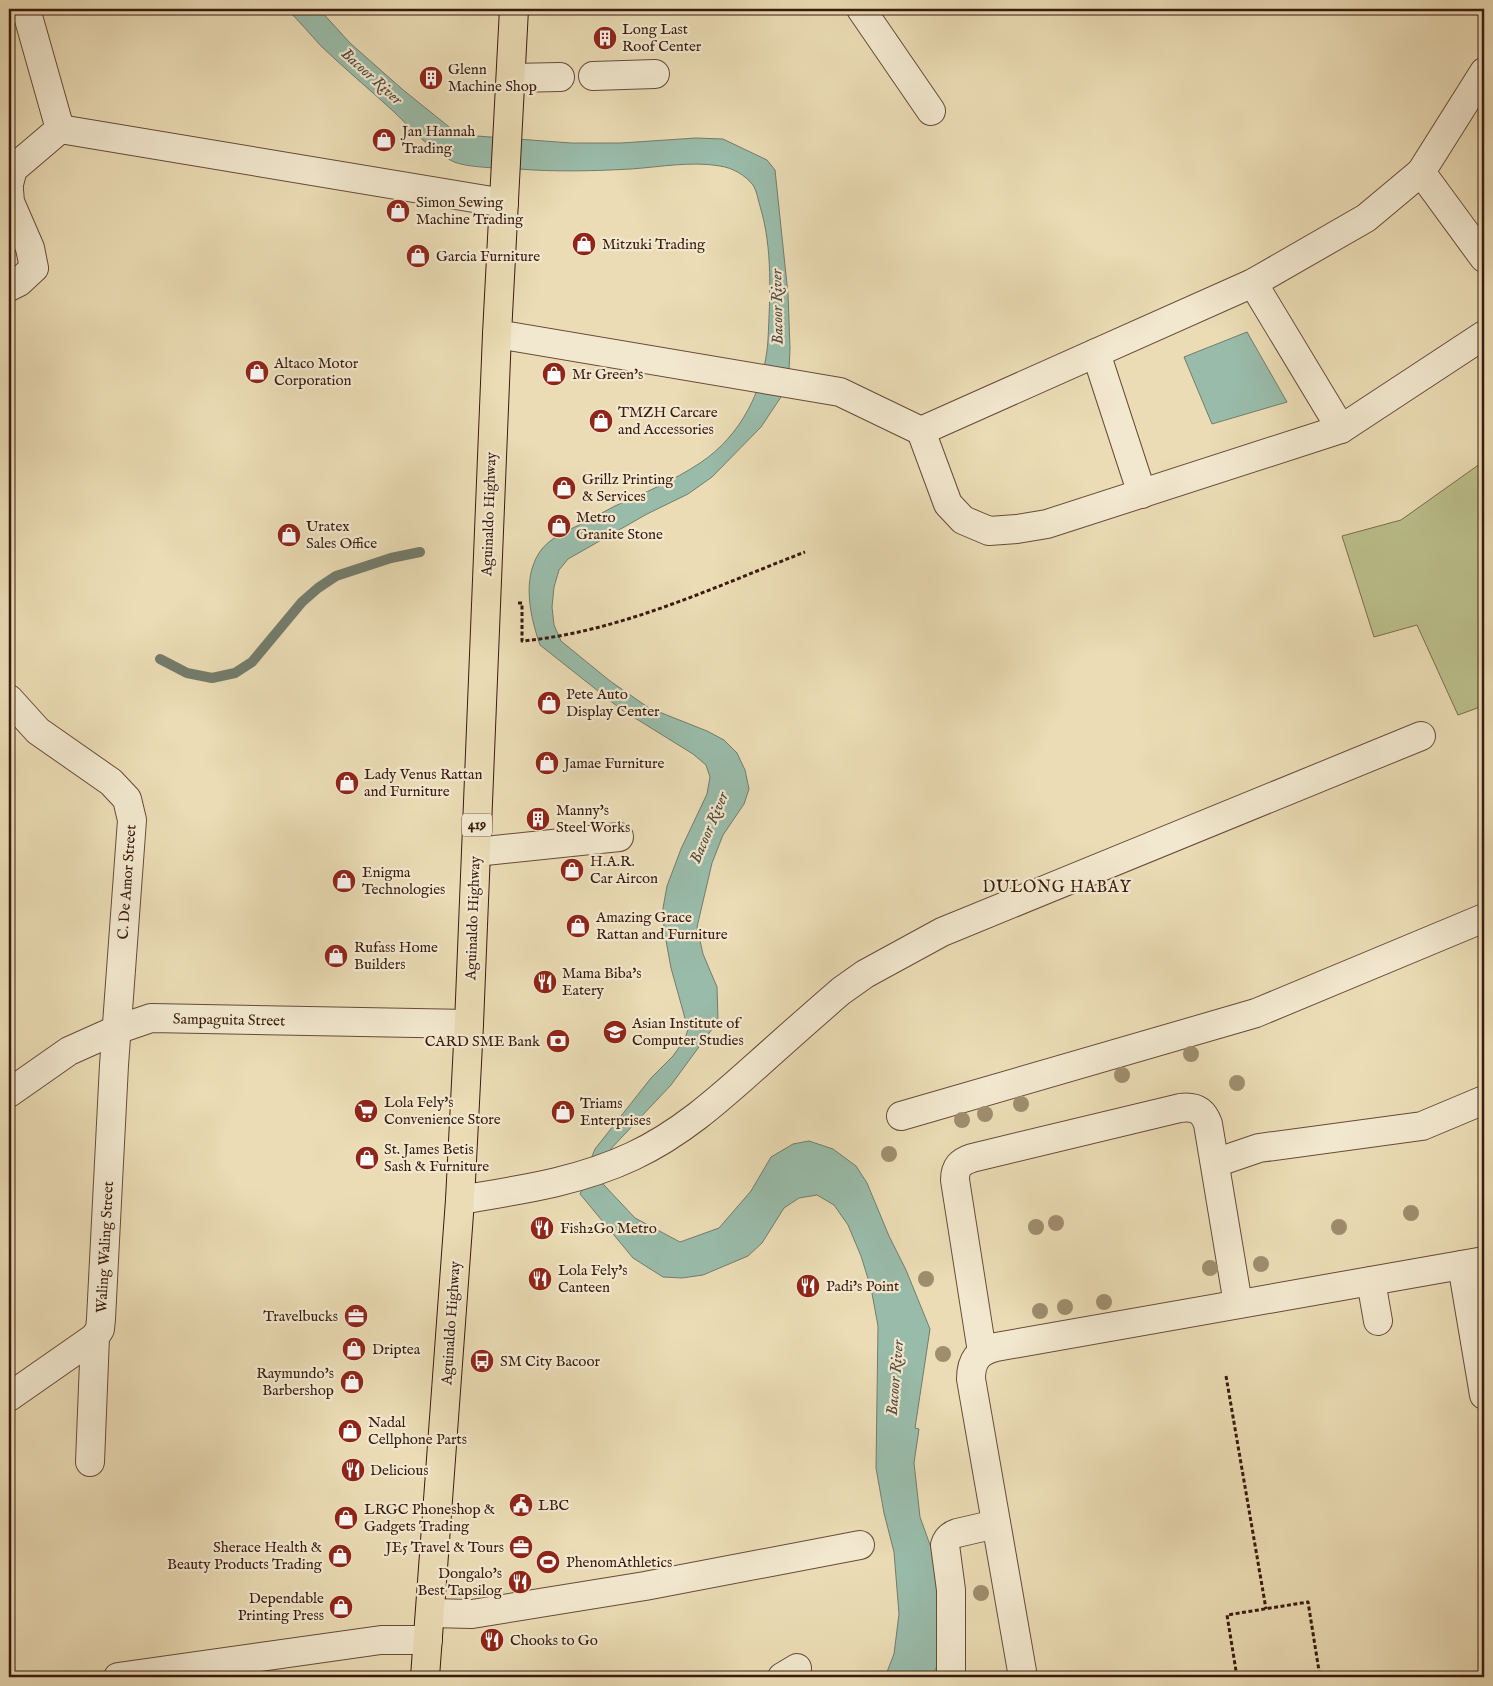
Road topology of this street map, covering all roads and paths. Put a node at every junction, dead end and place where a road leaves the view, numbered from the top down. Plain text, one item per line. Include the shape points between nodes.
1 (26, 9) edge
2 (514, 9) edge
3 (861, 9) edge
4 (1484, 72) edge
5 (655, 74) dead end
6 (593, 76) dead end
7 (560, 77) dead end
8 (511, 78) junction
9 (931, 111) dead end
10 (60, 129) junction
11 (1421, 172) junction
12 (9, 184) edge
13 (9, 190) edge
14 (504, 203) junction
15 (1484, 258) edge
16 (1253, 283) junction
17 (9, 287) edge
18 (497, 334) junction
19 (1484, 335) edge
20 (1096, 353) junction
21 (1341, 429) junction
22 (921, 431) junction
23 (1142, 494) junction
24 (805, 552) dead end
25 (517, 603) dead end
26 (9, 699) edge
27 (1421, 736) dead end
28 (619, 837) dead end
29 (476, 852) junction
30 (1484, 918) edge
31 (469, 1024) junction
32 (116, 1030) junction
33 (9, 1093) edge
34 (1484, 1100) edge
35 (901, 1116) dead end
36 (1215, 1163) junction
37 (460, 1200) junction
38 (1473, 1263) edge
39 (1371, 1281) junction
40 (1238, 1304) junction
41 (1378, 1320) dead end
42 (1479, 1331) edge
43 (95, 1337) junction
44 (982, 1352) junction
45 (1226, 1376) dead end
46 (1484, 1395) edge
47 (9, 1397) edge
48 (90, 1462) dead end
49 (996, 1524) junction
50 (860, 1545) dead end
51 (1266, 1609) junction
52 (430, 1613) junction
53 (428, 1640) junction
54 (118, 1677) edge
55 (425, 1677) edge
56 (951, 1677) edge
57 (1023, 1677) edge
58 (1237, 1677) edge
59 (1320, 1677) edge

1 - 10 street
2 - 8 highway, Aguinaldo Highway / 419
3 - 9 street
4 - 11 street
5 - 6 street
7 - 8 street
8 - 14 highway, Aguinaldo Highway / 419
10 - 12 street via 13,169
10 - 14 street
11 - 15 street
11 - 16 street via 1366,218
13 - 17 street via 10,202 30,248 34,268
14 - 18 highway, Aguinaldo Highway / 419
16 - 20 street
16 - 21 street
18 - 22 street via 840,392
18 - 29 highway, Aguinaldo Highway / 419
19 - 21 street
20 - 22 street
20 - 23 street
21 - 23 street
22 - 23 street via 948,504 962,520 989,530 1047,524
24 - 25 path via 617,623 565,635 522,641 522,603
26 - 32 street, C. De Amor Street via 38,731 112,782 127,799 132,820
27 - 37 street via 942,932 865,974 841,991 698,1117 632,1157 582,1176 536,1188
28 - 29 street
29 - 31 highway, Aguinaldo Highway / 419
30 - 35 street via 1256,1013
31 - 32 street, Sampaguita Street via 151,1018
31 - 37 highway, Aguinaldo Highway / 419
32 - 33 street, Sampaguita Street via 69,1051
32 - 43 street, Waling Waling Street via 101,1320
34 - 36 street via 1422,1126 1259,1148
36 - 40 street
36 - 44 street via 1206,1116 1190,1106 964,1160 955,1172 955,1180
37 - 52 highway, Aguinaldo Highway / 419
38 - 39 street
38 - 42 street
39 - 40 street
39 - 41 street
40 - 44 street
42 - 46 street
43 - 47 street
43 - 48 street, Waling Waling Street
44 - 49 street via 975,1359 971,1379
45 - 51 path
49 - 56 street via 951,1535 945,1545 951,1590
49 - 57 street
50 - 52 street via 482,1613
51 - 58 path via 1227,1615
51 - 59 path via 1308,1602
52 - 53 highway, Aguinaldo Highway / 419
53 - 54 street via 381,1640
53 - 55 highway, Aguinaldo Highway / 419

